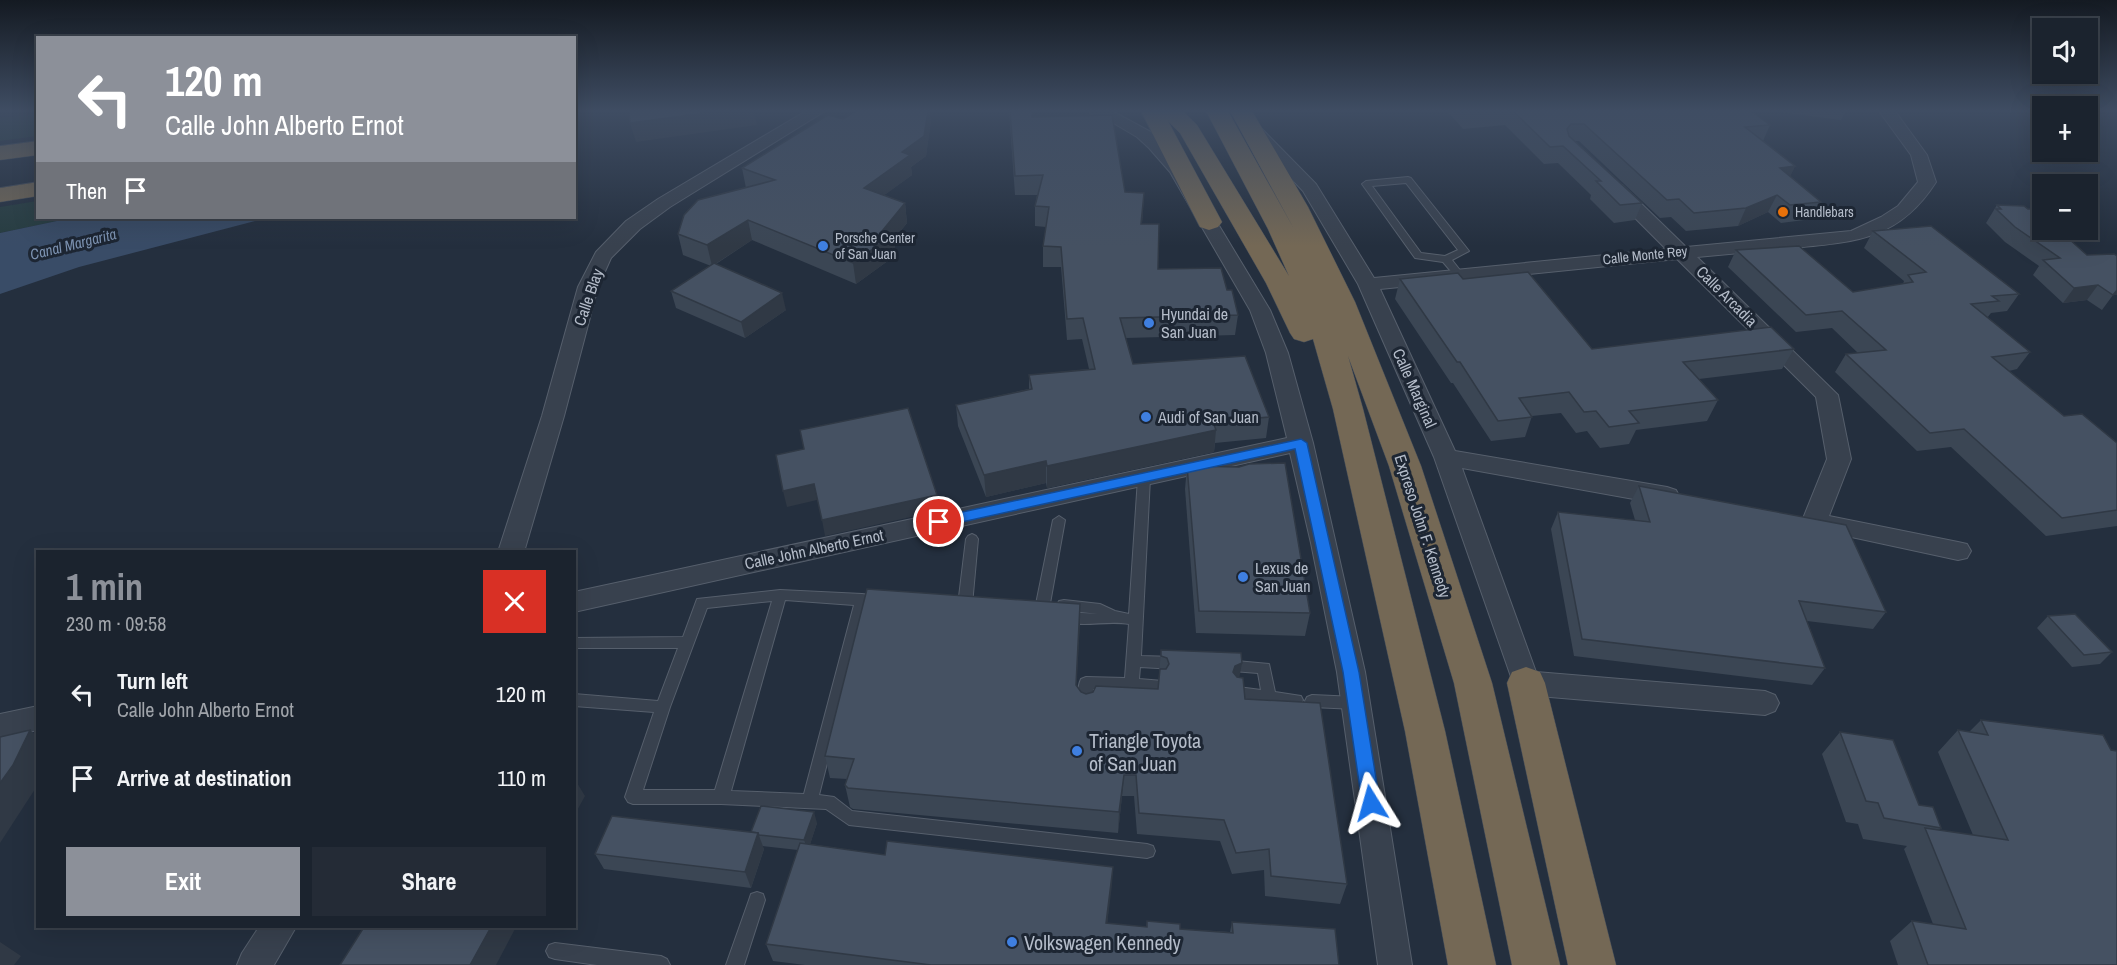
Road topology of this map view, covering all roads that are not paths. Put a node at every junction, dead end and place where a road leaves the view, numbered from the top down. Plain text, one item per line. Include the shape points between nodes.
1 (742, 156) edge
2 (1165, 156) edge
3 (1175, 156) edge
4 (1204, 156) edge
5 (1241, 156) edge
6 (1267, 156) edge
7 (1280, 156) edge
8 (1920, 156) edge
9 (36, 173) edge
10 (0, 178) edge
11 (1605, 179) edge
12 (36, 189) edge
13 (0, 195) edge
14 (1209, 222) junction
15 (1682, 252) junction
16 (1446, 259) junction
17 (1458, 274) junction
18 (1368, 284) junction
19 (1332, 353) junction
20 (1301, 443) junction
21 (1446, 457) junction
22 (1144, 478) junction
23 (1687, 499) edge
24 (1059, 520) dead end
25 (972, 539) dead end
26 (512, 550) edge
27 (1958, 550) dead end
28 (780, 594) junction
29 (861, 599) junction
30 (896, 601) edge
31 (576, 602) edge
32 (964, 605) edge
33 (1136, 620) junction
34 (686, 642) junction
35 (576, 643) edge
36 (1134, 661) junction
37 (1526, 683) junction
38 (1132, 685) junction
39 (1158, 685) edge
40 (1238, 693) edge
41 (1269, 696) junction
42 (576, 700) edge
43 (1296, 700) edge
44 (1312, 701) edge
45 (1356, 703) junction
46 (1765, 703) dead end
47 (663, 707) junction
48 (1086, 708) edge
49 (36, 718) edge
50 (0, 726) edge
51 (721, 797) junction
52 (810, 801) junction
53 (1147, 851) dead end
54 (757, 900) dead end
55 (278, 928) edge
56 (555, 951) dead end
57 (254, 965) edge
58 (662, 965) edge
59 (735, 965) edge
60 (1395, 965) edge
61 (1472, 965) edge
62 (1536, 965) edge
63 (1592, 965) edge

1 - 26 street, Calle Blay via 633,225 603,256 588,287
2 - 14 street
3 - 14 highway
4 - 19 highway via 1280,283 1303,332
5 - 19 highway via 1304,279
6 - 62 highway, Expreso John F. Kennedy via 1341,302 1405,466 1473,683
7 - 18 street, Calle Marginal via 1310,188
8 - 15 street, Calle Monte Rey via 1927,182 1916,202 1855,236
9 - 10 highway
11 - 15 street, Calle Arcadia
12 - 13 highway
14 - 20 street via 1260,310 1277,353
15 - 17 street, Calle Monte Rey
15 - 27 street, Calle Arcadia via 1827,395 1839,459 1802,519
16 - 16 lane via 1464,251 1408,180 1366,184 1418,256
16 - 17 lane
17 - 18 street, Calle Monte Rey
18 - 21 street, Calle Marginal
19 - 61 highway via 1425,731
20 - 22 street, Calle John Alberto Ernot
20 - 45 street
21 - 23 street
21 - 37 street, Calle Marginal
22 - 31 street, Calle John Alberto Ernot
22 - 33 lane
24 - 33 lane via 1041,609 1059,616
25 - 32 lane
28 - 29 lane
28 - 34 lane via 702,603
28 - 51 lane
29 - 30 lane
29 - 52 lane
33 - 36 lane
34 - 35 lane
34 - 47 lane
36 - 38 lane
36 - 41 lane via 1264,668
37 - 46 street
37 - 63 highway
38 - 39 lane
38 - 48 lane via 1086,683
40 - 41 lane
41 - 43 lane
42 - 47 lane
44 - 45 lane
45 - 60 street
47 - 51 lane via 633,797
49 - 50 street
51 - 52 lane
52 - 53 lane via 829,802 849,818 1070,836
54 - 59 lane
55 - 57 street
56 - 58 lane

